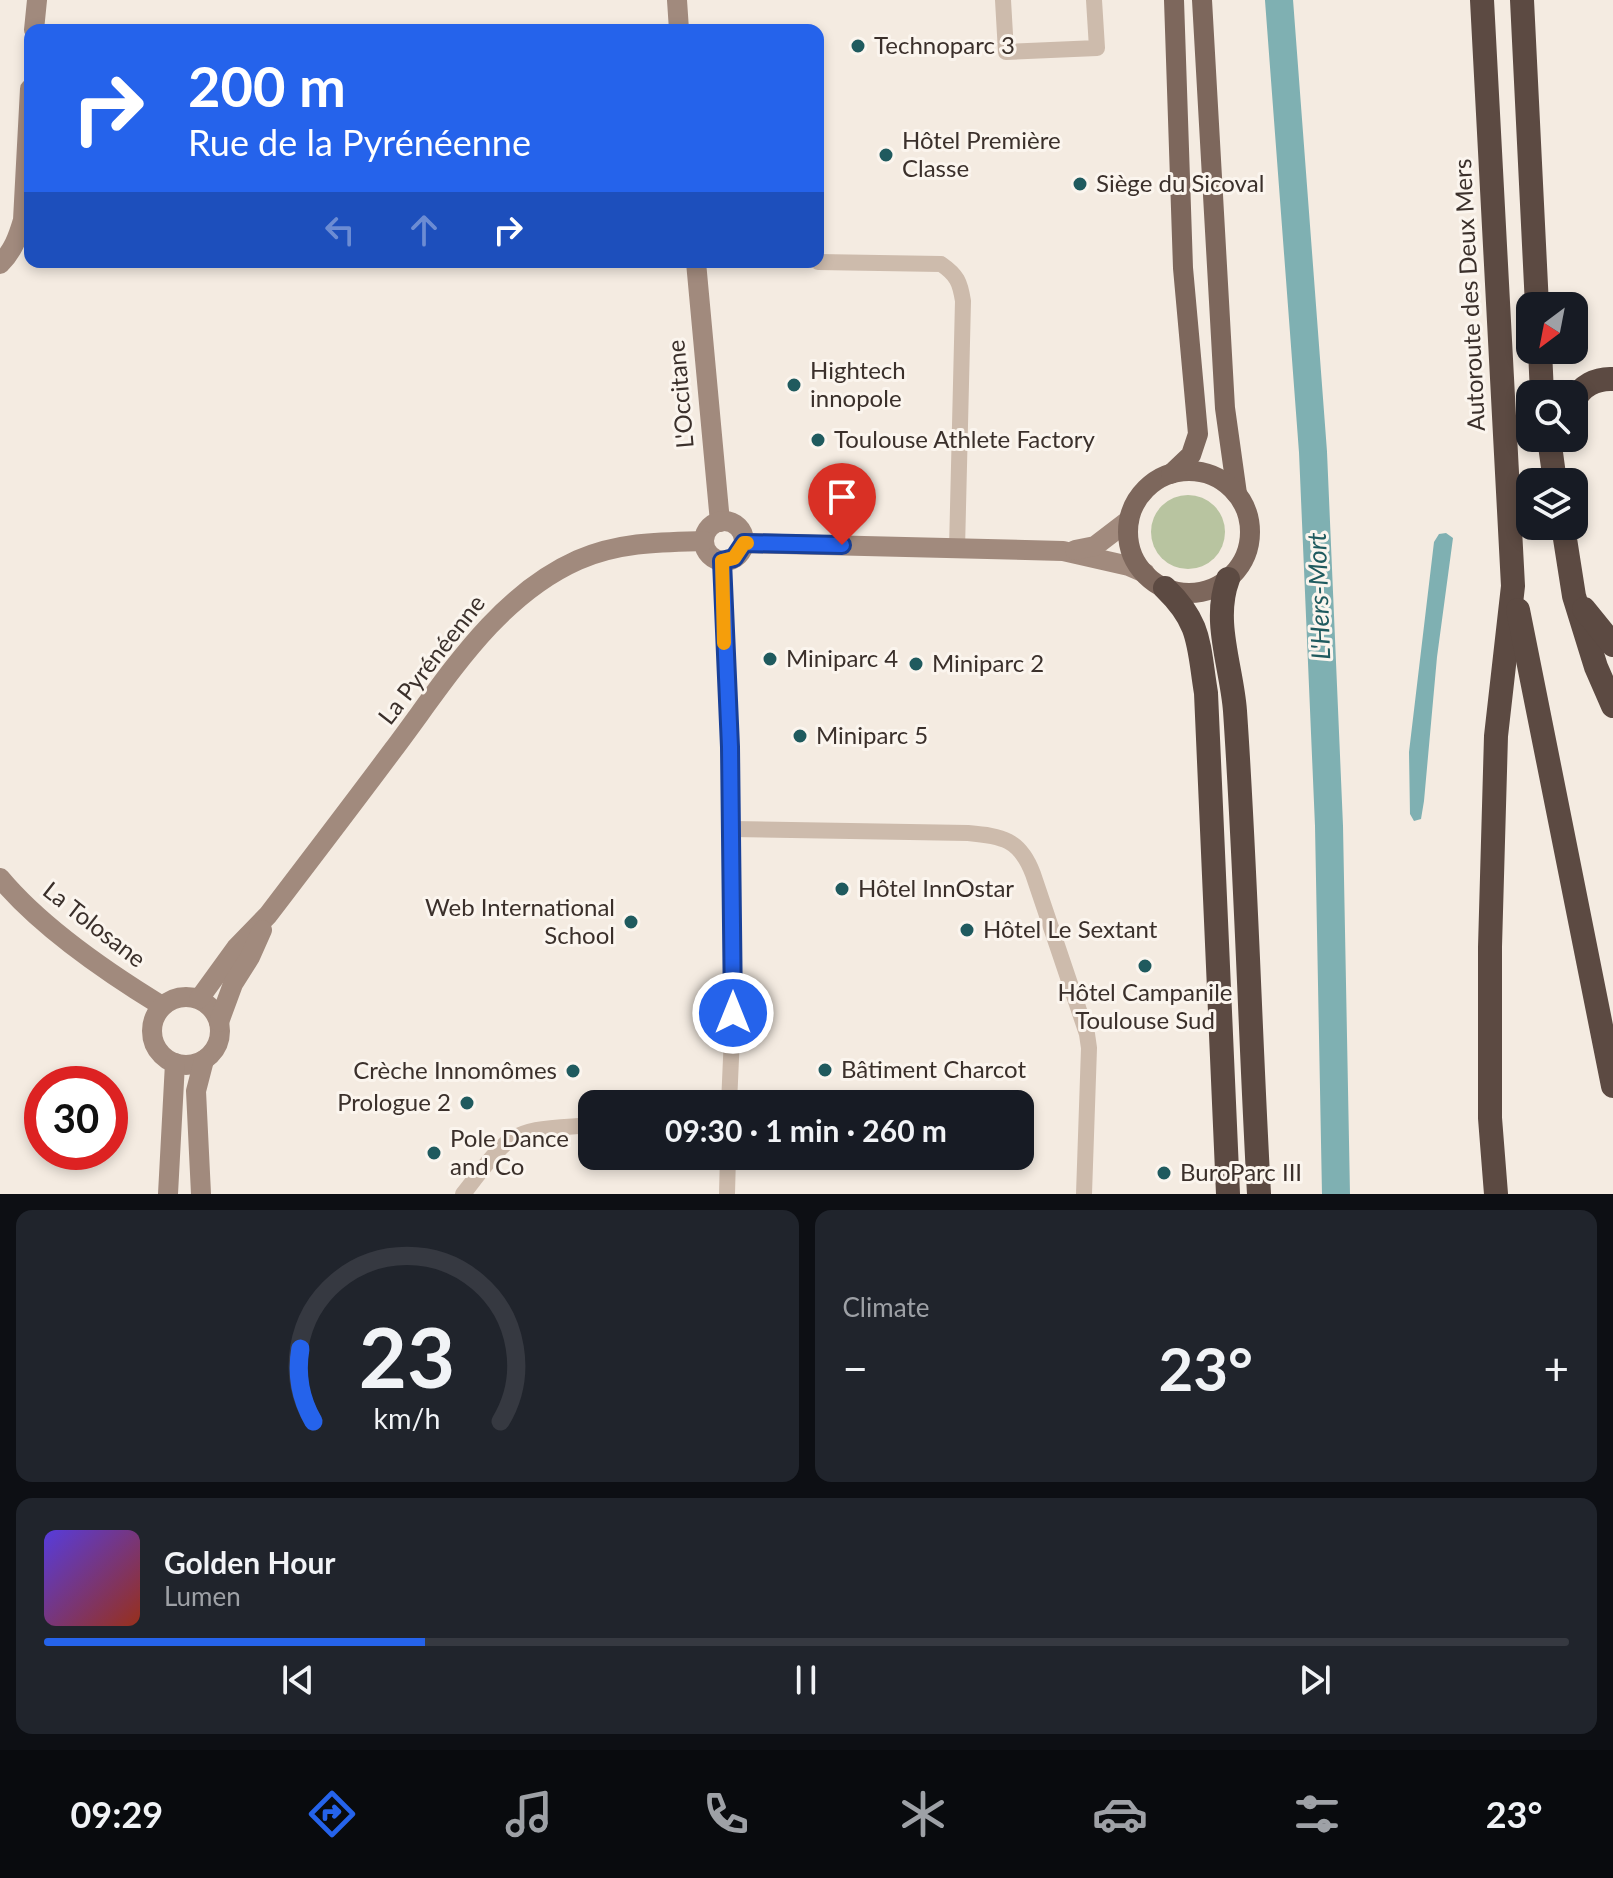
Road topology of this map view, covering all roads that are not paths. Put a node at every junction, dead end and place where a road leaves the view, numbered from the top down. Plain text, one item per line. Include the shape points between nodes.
1 (37, 0) edge
2 (677, 0) edge
3 (1003, 0) edge
4 (1094, 0) edge
5 (1174, 0) edge
6 (1202, 0) edge
7 (1482, 0) edge
8 (1522, 0) edge
9 (35, 24) edge
10 (679, 24) edge
11 (24, 201) edge
12 (824, 262) edge
13 (0, 264) edge
14 (697, 268) edge
15 (1536, 292) edge
16 (1613, 379) edge
17 (1588, 385) edge
18 (1171, 474) junction
19 (1237, 494) junction
20 (1129, 520) junction
21 (720, 522) junction
22 (1565, 540) edge
23 (704, 541) junction
24 (744, 543) junction
25 (957, 549) junction
26 (1063, 551) junction
27 (722, 561) junction
28 (1145, 573) junction
29 (1228, 579) junction
30 (1513, 586) junction
31 (1165, 588) junction
32 (1574, 596) junction
33 (1613, 645) edge
34 (1613, 706) edge
35 (732, 829) junction
36 (0, 878) edge
37 (268, 915) junction
38 (199, 999) junction
39 (162, 1006) junction
40 (219, 1022) junction
41 (204, 1060) junction
42 (175, 1063) junction
43 (1613, 1086) edge
44 (730, 1090) edge
45 (578, 1126) edge
46 (728, 1170) edge
47 (168, 1194) edge
48 (201, 1194) edge
49 (463, 1194) edge
50 (727, 1194) edge
51 (1084, 1194) edge
52 (1228, 1194) edge
53 (1259, 1194) edge
54 (1496, 1194) edge

1 - 9 street
2 - 10 street
3 - 4 street via 1006,52 1097,48
5 - 18 main road via 1183,268 1198,434 1191,455
6 - 19 main road via 1225,408
7 - 30 highway, Autoroute des Deux Mers
8 - 15 highway
11 - 13 street via 17,240
12 - 25 street via 941,264 960,281
14 - 21 street, L'Occitane
16 - 17 highway
18 - 19 main road via 1207,474
18 - 20 main road via 1144,491
19 - 29 main road via 1251,529 1245,557
20 - 26 street via 1095,546
20 - 28 main road via 1134,558
21 - 23 street via 708,529
21 - 24 street via 737,526
22 - 32 highway
23 - 27 street via 707,552
23 - 37 street, La Pyrénéenne via 655,542 600,552 555,572 507,606 456,665
24 - 25 street
24 - 27 street via 734,558
25 - 26 street
26 - 28 street
27 - 35 street
28 - 31 main road
29 - 31 main road via 1198,593
29 - 53 highway via 1221,612 1235,708
30 - 43 highway
30 - 54 highway via 1496,736 1490,1118
31 - 52 highway via 1192,622 1206,693
32 - 33 highway
32 - 34 highway
35 - 44 street
35 - 51 street via 968,833 1004,838 1027,857 1087,1034
36 - 39 street, La Tolosane via 38,918
37 - 38 street
37 - 40 street
38 - 39 street via 178,998
38 - 40 street
39 - 42 street via 152,1034 161,1055
40 - 41 street via 219,1039
41 - 42 street
41 - 48 street via 196,1091
42 - 47 street
45 - 49 street via 517,1136 504,1144
46 - 50 street

